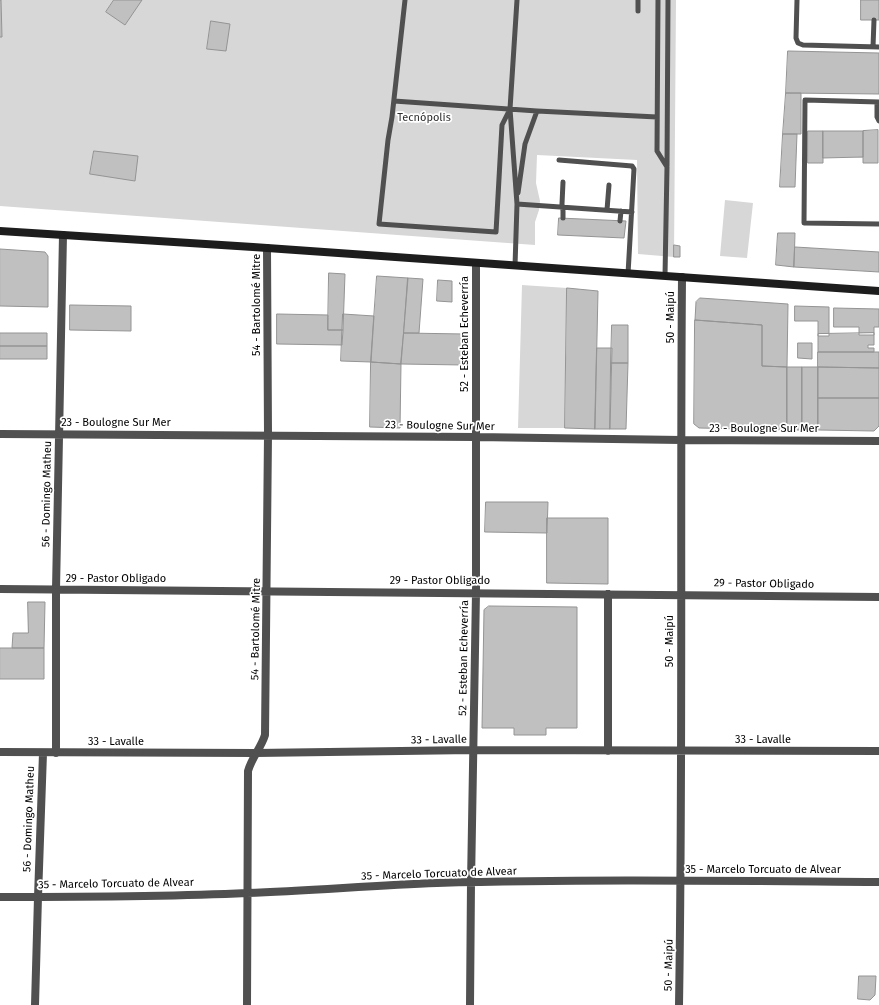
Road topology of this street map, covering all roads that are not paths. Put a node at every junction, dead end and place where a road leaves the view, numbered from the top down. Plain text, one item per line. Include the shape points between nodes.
1 (405, 0) edge
2 (517, 0) edge
3 (638, 0) edge
4 (658, 0) edge
5 (668, 0) edge
6 (797, 0) edge
7 (638, 11) dead end
8 (874, 20) dead end
9 (873, 47) junction
10 (879, 47) edge
11 (394, 101) junction
12 (878, 102) edge
13 (510, 109) junction
14 (537, 111) junction
15 (657, 117) junction
16 (879, 121) edge
17 (559, 160) dead end
18 (666, 167) junction
19 (562, 182) dead end
20 (609, 185) dead end
21 (517, 204) junction
22 (562, 207) junction
23 (607, 210) junction
24 (621, 211) junction
25 (632, 212) junction
26 (563, 218) dead end
27 (620, 221) dead end
28 (879, 224) edge
29 (0, 231) edge
30 (63, 235) junction
31 (267, 248) junction
32 (476, 263) junction
33 (515, 266) junction
34 (628, 274) junction
35 (665, 276) junction
36 (682, 277) junction
37 (879, 291) edge
38 (0, 434) edge
39 (60, 434) junction
40 (268, 435) junction
41 (476, 437) junction
42 (681, 440) junction
43 (879, 441) edge
44 (0, 589) edge
45 (56, 590) junction
46 (267, 591) junction
47 (476, 592) junction
48 (608, 594) junction
49 (681, 595) junction
50 (879, 597) edge
51 (473, 750) junction
52 (608, 751) junction
53 (879, 751) edge
54 (0, 752) edge
55 (682, 752) junction
56 (43, 753) junction
57 (56, 753) junction
58 (256, 753) junction
59 (681, 881) junction
60 (879, 882) edge
61 (471, 883) junction
62 (247, 894) junction
63 (0, 896) edge
64 (38, 897) junction
65 (35, 1005) edge
66 (247, 1005) edge
67 (470, 1005) edge
68 (679, 1005) edge

1 - 11 lane
2 - 13 lane
3 - 7 lane
4 - 15 lane
5 - 18 lane
6 - 9 lane via 798,43
8 - 9 lane
9 - 10 lane
11 - 13 lane
11 - 13 lane via 379,224 496,232 502,125
12 - 16 lane
12 - 28 lane via 805,100 804,223
13 - 14 lane
13 - 21 lane
14 - 15 lane
14 - 21 lane via 525,144
15 - 18 lane via 657,151
17 - 25 lane via 632,166
18 - 35 lane
19 - 22 lane
20 - 23 lane
21 - 22 lane
21 - 33 lane
22 - 23 lane
22 - 26 lane
23 - 24 lane
24 - 25 lane
24 - 27 lane
25 - 34 lane
29 - 30 main road
30 - 31 main road
30 - 39 street, 56 - Domingo Matheu
31 - 32 main road
31 - 40 street, 54 - Bartolomé Mitre
32 - 33 main road
32 - 41 street, 52 - Esteban Echeverría
33 - 34 main road
34 - 35 main road
35 - 36 main road
36 - 37 main road
36 - 42 street, 50 - Maipú
38 - 39 street, 23 - Boulogne Sur Mer
39 - 40 street, 23 - Boulogne Sur Mer
39 - 45 street, 56 - Domingo Matheu
40 - 41 street, 23 - Boulogne Sur Mer
40 - 46 street, 54 - Bartolomé Mitre
41 - 42 street, 23 - Boulogne Sur Mer
41 - 47 street, 52 - Esteban Echeverría
42 - 43 street, 23 - Boulogne Sur Mer
42 - 49 street, 50 - Maipú
44 - 45 street, 29 - Pastor Obligado
45 - 46 street, 29 - Pastor Obligado
45 - 57 street, 56 - Domingo Matheu
46 - 47 street, 29 - Pastor Obligado
46 - 58 street, 54 - Bartolomé Mitre via 265,735
47 - 48 street, 29 - Pastor Obligado
47 - 51 street, 52 - Esteban Echeverría
48 - 49 street, 29 - Pastor Obligado
48 - 52 street
49 - 50 street, 29 - Pastor Obligado
49 - 55 street, 50 - Maipú
51 - 52 street, 33 - Lavalle
51 - 58 street, 33 - Lavalle
51 - 61 street, 52 - Esteban Echeverría
52 - 55 street, 33 - Lavalle
53 - 55 street, 33 - Lavalle
54 - 56 street, 33 - Lavalle
55 - 59 street, 50 - Maipú
56 - 57 street, 33 - Lavalle
56 - 64 street, 56 - Domingo Matheu
57 - 58 street, 33 - Lavalle
58 - 62 street, 54 - Bartolomé Mitre via 248,771
59 - 60 street, 35 - Marcelo Torcuato de Alvear
59 - 61 street, 35 - Marcelo Torcuato de Alvear
59 - 68 street, 50 - Maipú
61 - 62 street, 35 - Marcelo Torcuato de Alvear
61 - 67 street, 52 - Esteban Echeverría
62 - 64 street, 35 - Marcelo Torcuato de Alvear
62 - 66 street, 54 - Bartolomé Mitre
63 - 64 street, 35 - Marcelo Torcuato de Alvear
64 - 65 street, 56 - Domingo Matheu

